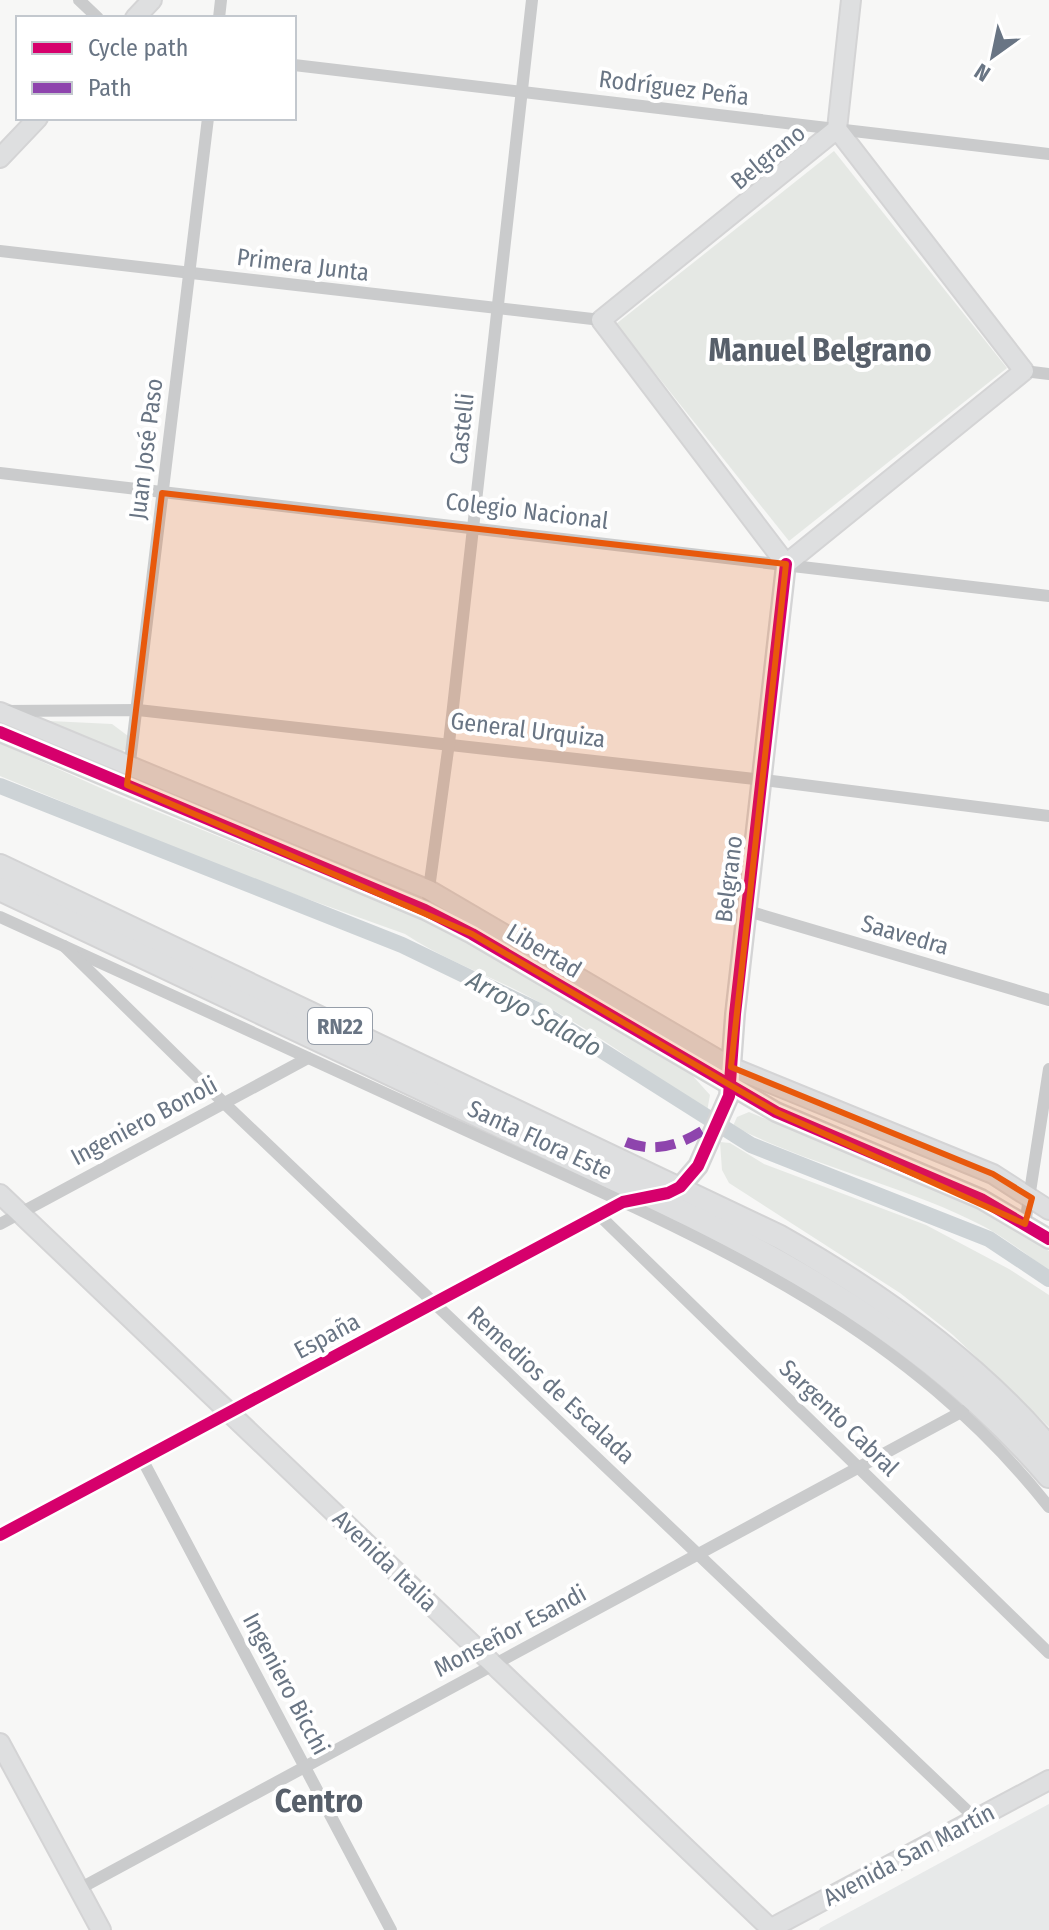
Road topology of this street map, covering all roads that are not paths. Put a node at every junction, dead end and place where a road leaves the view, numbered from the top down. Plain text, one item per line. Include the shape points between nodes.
1 (79, 0) edge
2 (152, 0) edge
3 (532, 0) edge
4 (851, 0) edge
5 (96, 16) edge
6 (137, 16) edge
7 (296, 65) edge
8 (521, 92) junction
9 (36, 120) edge
10 (208, 120) edge
11 (837, 129) junction
12 (1049, 154) edge
13 (0, 158) edge
14 (0, 251) edge
15 (190, 273) junction
16 (497, 310) junction
17 (601, 320) junction
18 (1024, 371) junction
19 (1049, 374) edge
20 (0, 473) edge
21 (162, 493) junction
22 (473, 527) junction
23 (786, 564) junction
24 (1049, 596) edge
25 (138, 710) junction
26 (0, 711) edge
27 (0, 732) edge
28 (449, 743) junction
29 (128, 776) junction
30 (764, 780) junction
31 (1049, 816) edge
32 (0, 866) edge
33 (0, 889) edge
34 (429, 890) junction
35 (425, 910) junction
36 (748, 911) junction
37 (3, 921) edge
38 (64, 946) junction
39 (1049, 1000) edge
40 (308, 1058) junction
41 (1049, 1069) edge
42 (731, 1076) junction
43 (224, 1103) junction
44 (680, 1187) junction
45 (0, 1194) edge
46 (648, 1197) junction
47 (1032, 1198) junction
48 (623, 1202) junction
49 (1049, 1210) edge
50 (20, 1213) junction
51 (599, 1215) junction
52 (0, 1224) edge
53 (1025, 1224) junction
54 (1049, 1239) edge
55 (434, 1303) junction
56 (963, 1411) junction
57 (230, 1413) junction
58 (1049, 1448) edge
59 (142, 1459) junction
60 (858, 1467) junction
61 (1049, 1476) edge
62 (1049, 1507) edge
63 (0, 1535) edge
64 (698, 1554) junction
65 (1049, 1653) edge
66 (494, 1665) junction
67 (0, 1743) edge
68 (305, 1766) junction
69 (1049, 1780) edge
70 (976, 1819) junction
71 (79, 1889) junction
72 (101, 1930) edge
73 (391, 1930) edge
74 (770, 1930) edge

1 - 5 street
2 - 6 street
3 - 8 street, Castelli
4 - 11 street, Belgrano
7 - 8 street, Rodríguez Peña
8 - 11 street, Rodríguez Peña
8 - 16 street, Castelli
9 - 13 street
10 - 15 street, Juan José Paso
11 - 12 street, Rodríguez Peña
11 - 17 street, Belgrano
11 - 18 street, Belgrano
14 - 15 street, Primera Junta
15 - 16 street, Primera Junta
15 - 21 street, Juan José Paso
16 - 17 street, Primera Junta
16 - 22 street, Castelli
17 - 23 street
18 - 19 street
18 - 23 street
20 - 21 street, Colegio Nacional
21 - 22 street, Colegio Nacional
21 - 25 street, Juan José Paso
22 - 23 street, Colegio Nacional
22 - 28 street, Castelli
23 - 24 street, Colegio Nacional
23 - 30 street, Belgrano
25 - 26 street, General Urquiza
25 - 28 street, General Urquiza
25 - 29 street, Juan José Paso
26 - 29 street, Libertad
27 - 29 street, Libertad
28 - 30 street, General Urquiza
28 - 34 street, Castelli
29 - 34 street, Libertad
29 - 35 street, Libertad
30 - 31 street, General Urquiza
30 - 36 street, Belgrano
32 - 44 highway, RN22
33 - 46 highway, RN22
34 - 35 street, Castelli
34 - 42 street, Libertad
35 - 42 street, Libertad
36 - 39 street, Saavedra
36 - 42 street, Belgrano
37 - 38 street, Santa Flora Este
38 - 40 street, Santa Flora Este
38 - 43 street, Remedios de Escalada
40 - 43 street, Ingeniero Bonoli
40 - 48 street, Santa Flora Este
41 - 47 street
42 - 44 street, Belgrano via 712,1137
42 - 47 street, Libertad via 993,1174
42 - 53 street, Libertad via 776,1112 981,1199
43 - 50 street, Ingeniero Bonoli
43 - 55 street, Remedios de Escalada
44 - 46 street, España
44 - 58 highway, RN22 via 810,1254 903,1315 987,1385
45 - 50 street, Avenida Italia
46 - 48 street, España
46 - 61 highway, RN22 via 776,1259 886,1326 982,1406
47 - 49 street, Libertad
47 - 53 street
48 - 51 street, España
48 - 56 street, Santa Flora Este via 831,1310
50 - 52 street, Ingeniero Bonoli
50 - 57 street, Avenida Italia
51 - 55 street, España
51 - 60 street, Sargento Cabral
53 - 54 street, Libertad
55 - 57 street, España
55 - 64 street, Remedios de Escalada
56 - 60 street, Monseñor Esandi
56 - 62 street, Santa Flora Este
57 - 59 street, España
57 - 66 street, Avenida Italia
59 - 63 street, España
59 - 68 street, Ingeniero Bicchi
60 - 64 street, Monseñor Esandi
60 - 65 street, Sargento Cabral
64 - 66 street, Monseñor Esandi
64 - 70 street, Remedios de Escalada
66 - 68 street, Monseñor Esandi
66 - 74 street, Avenida Italia
67 - 71 street
68 - 71 street, Monseñor Esandi
68 - 73 street, Ingeniero Bicchi
69 - 70 street, Avenida San Martín
70 - 74 street, Avenida San Martín
71 - 72 street

